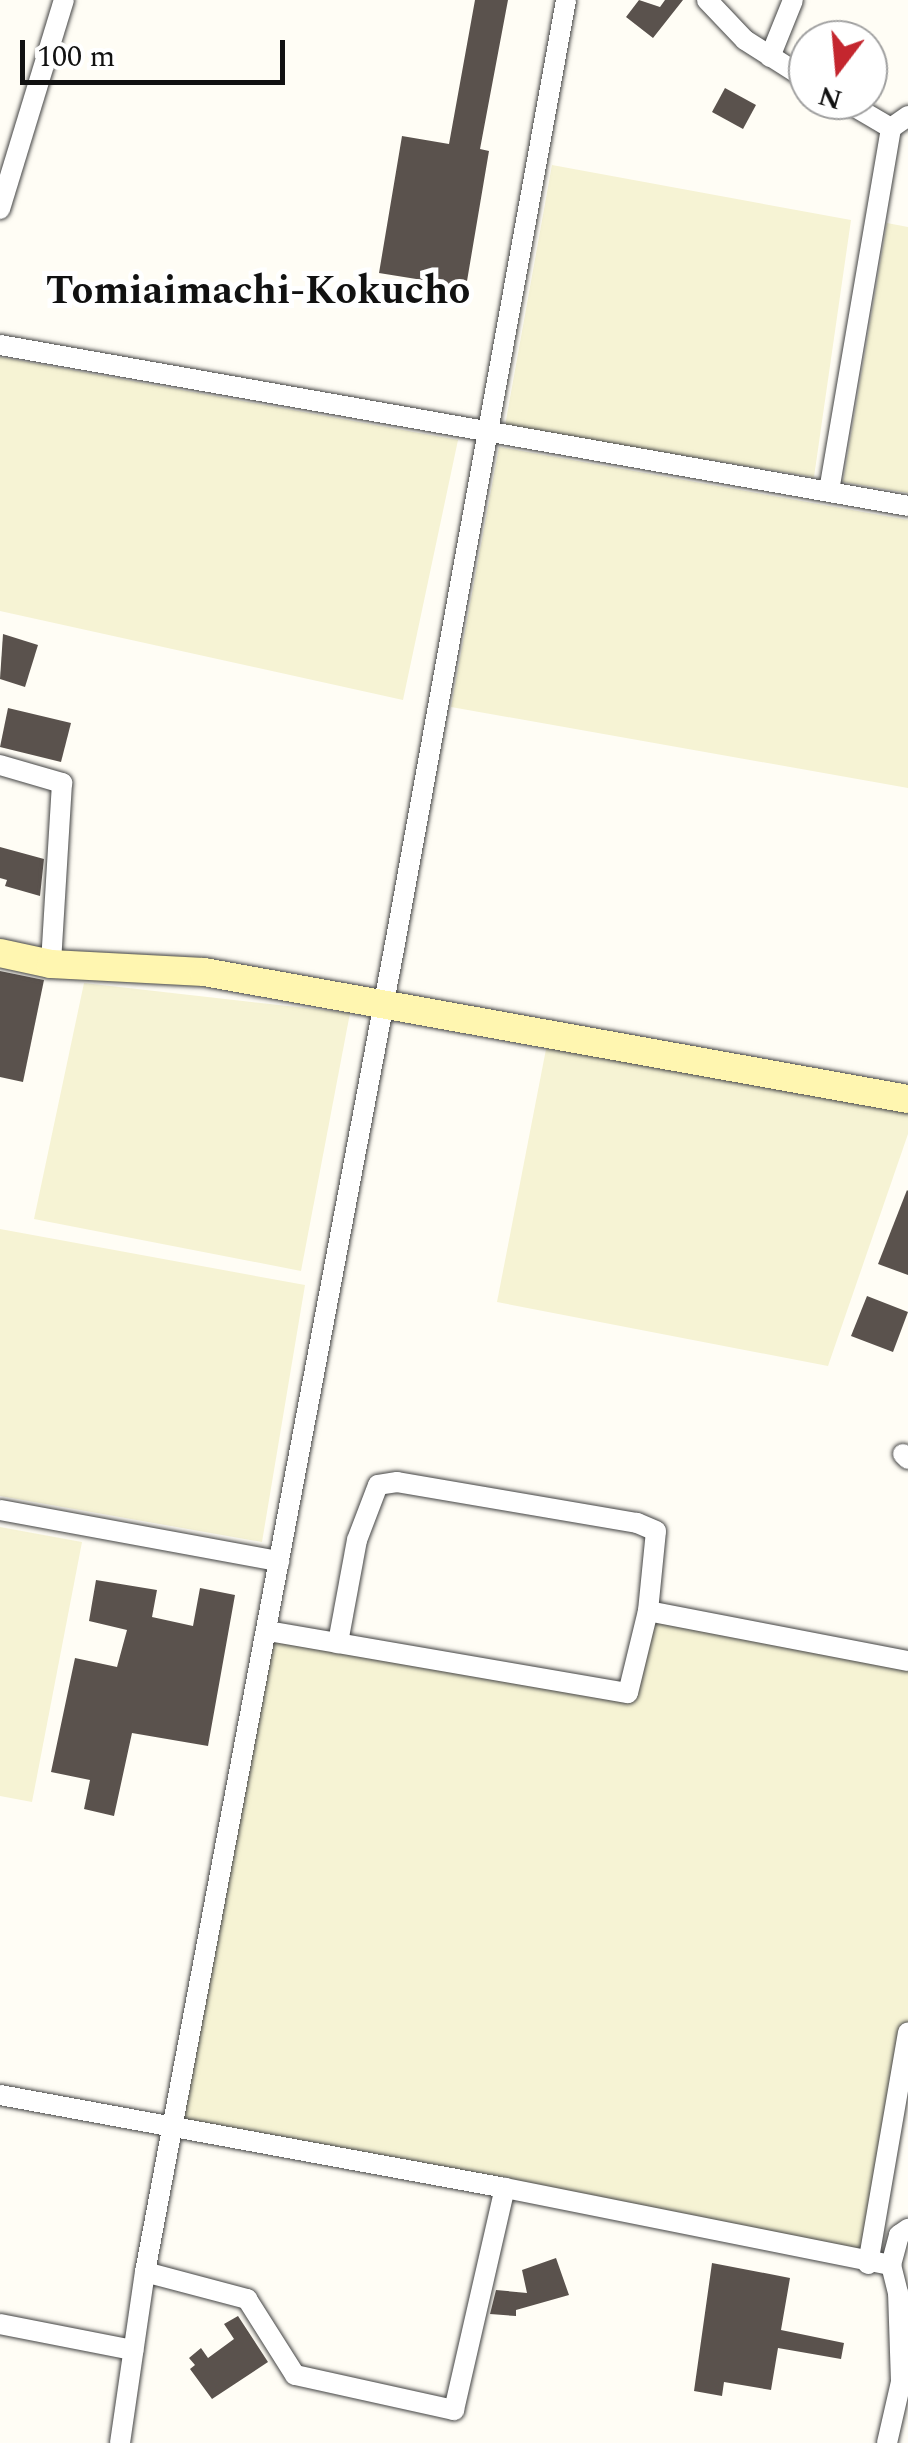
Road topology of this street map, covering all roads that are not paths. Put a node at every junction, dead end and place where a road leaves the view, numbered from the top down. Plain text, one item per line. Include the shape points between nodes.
1 (64, 0) edge
2 (566, 0) edge
3 (793, 0) edge
4 (714, 3) edge
5 (770, 57) junction
6 (788, 68) edge
7 (903, 117) edge
8 (0, 209) edge
9 (0, 346) edge
10 (486, 433) junction
11 (828, 491) junction
12 (908, 506) edge
13 (0, 765) edge
14 (0, 953) edge
15 (50, 964) junction
16 (382, 1004) junction
17 (908, 1100) edge
18 (0, 1510) edge
19 (280, 1561) junction
20 (648, 1611) junction
21 (268, 1631) junction
22 (338, 1643) junction
23 (908, 1661) edge
24 (908, 2032) edge
25 (0, 2095) edge
26 (175, 2129) junction
27 (505, 2188) junction
28 (908, 2229) edge
29 (868, 2264) junction
30 (891, 2265) junction
31 (146, 2272) junction
32 (0, 2324) edge
33 (133, 2350) junction
34 (120, 2443) edge
35 (887, 2443) edge

1 - 8 street
2 - 10 street
3 - 5 street
4 - 5 street
5 - 6 street
7 - 11 street
9 - 10 street
10 - 11 street
10 - 16 street
11 - 12 street
13 - 15 street via 62,782
14 - 15 street
15 - 16 street via 204,972
16 - 17 street
16 - 19 street
18 - 19 street
19 - 21 street
20 - 22 street via 628,1692
20 - 22 street via 658,1541 648,1526 397,1482 378,1485 368,1503
20 - 23 street
21 - 22 street
21 - 26 street
24 - 29 street
25 - 26 street
26 - 27 street
26 - 31 street
27 - 29 street
27 - 31 street via 454,2410 295,2375 247,2299
28 - 30 street via 899,2235
29 - 30 street
30 - 35 street via 901,2382
31 - 33 street
32 - 33 street
33 - 34 street

